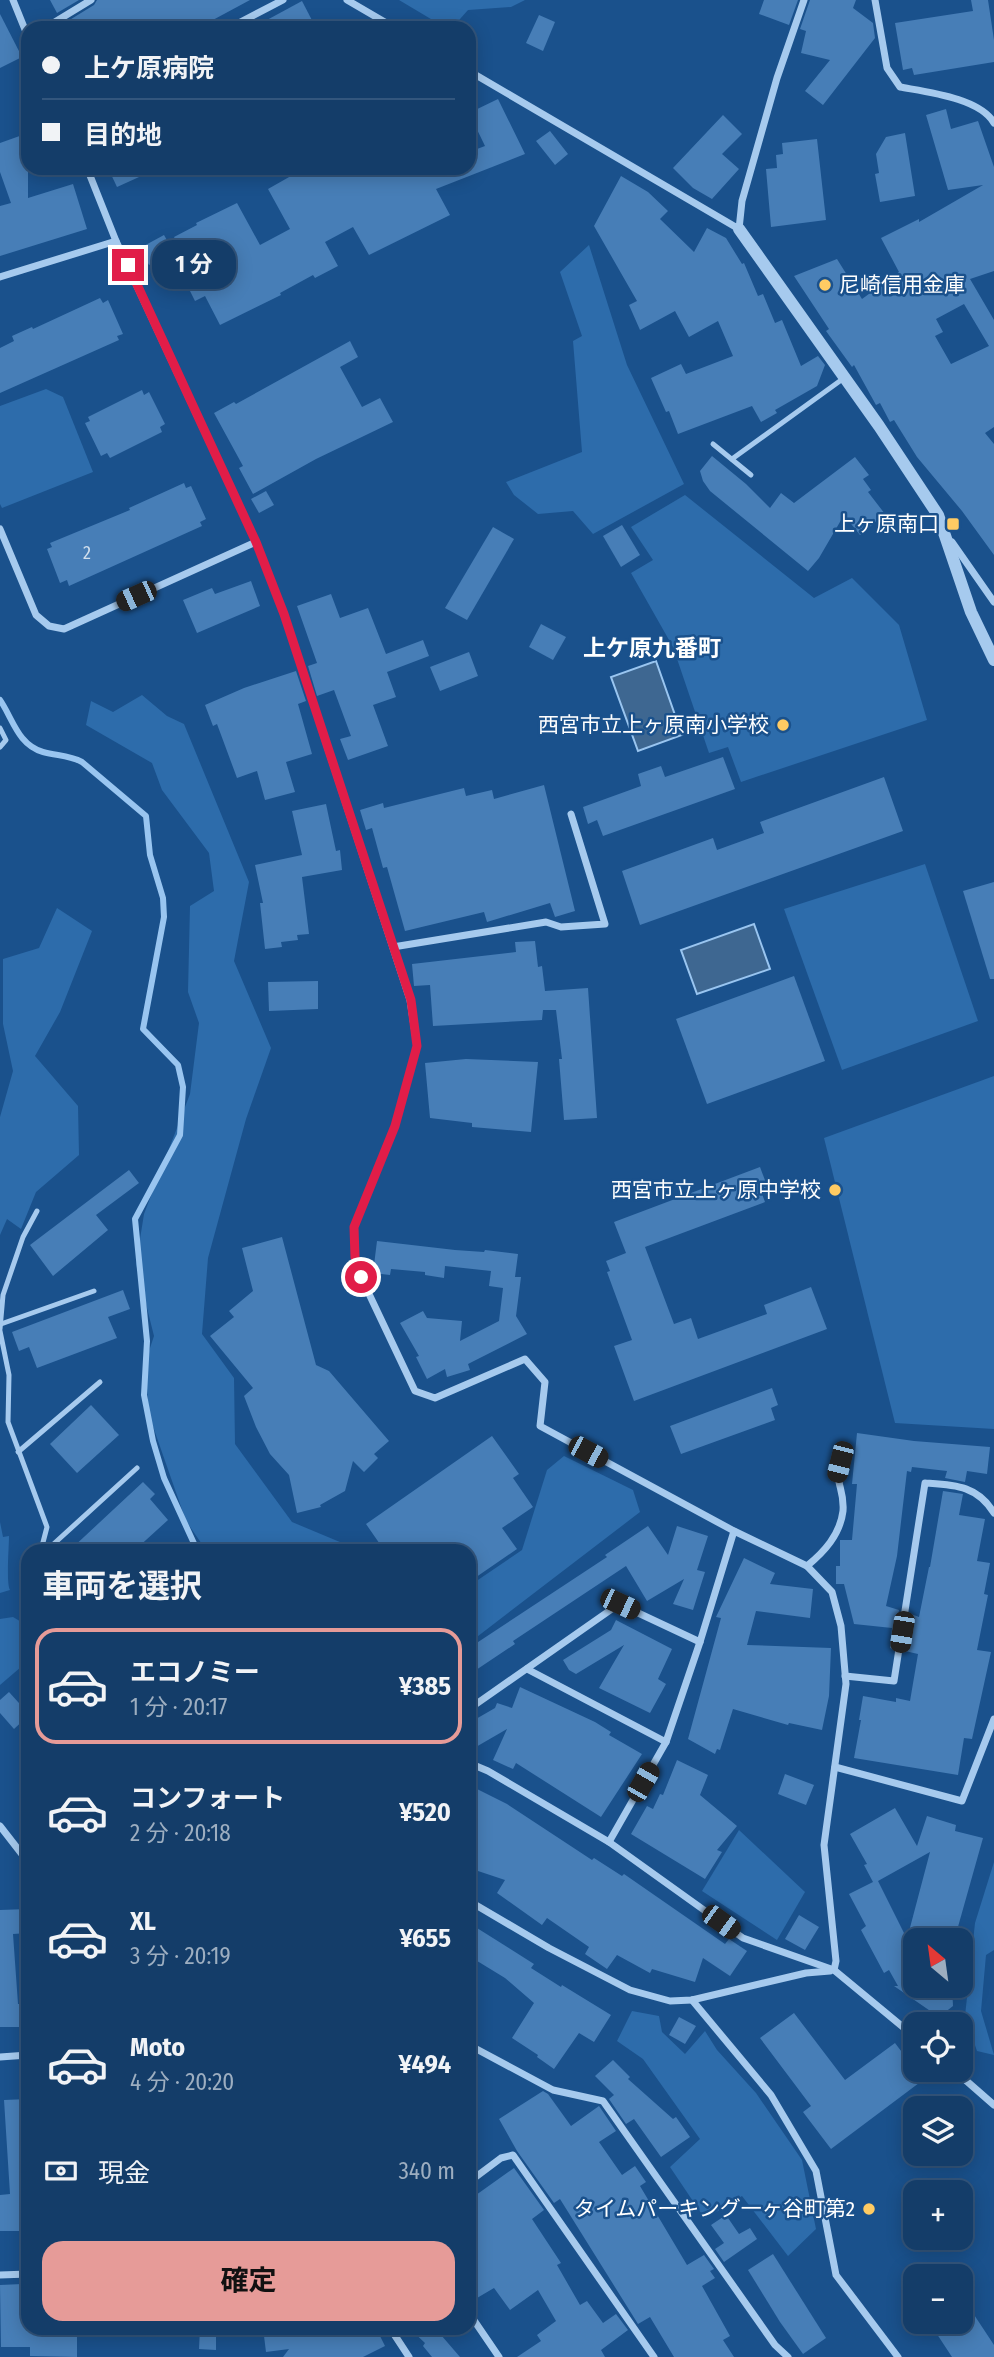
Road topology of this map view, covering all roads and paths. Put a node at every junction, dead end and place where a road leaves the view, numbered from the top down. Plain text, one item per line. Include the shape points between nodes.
1 (13, 0) edge
2 (91, 0) edge
3 (283, 0) edge
4 (347, 0) edge
5 (804, 0) edge
6 (875, 0) edge
7 (22, 21) edge
8 (56, 21) edge
9 (242, 21) edge
10 (383, 21) edge
11 (476, 75) edge
12 (994, 123) edge
13 (90, 175) edge
14 (739, 229) junction
15 (117, 241) junction
16 (0, 278) edge
17 (844, 378) junction
18 (713, 444) dead end
19 (732, 459) junction
20 (751, 475) dead end
21 (0, 529) edge
22 (943, 530) junction
23 (256, 542) junction
24 (994, 601) edge
25 (994, 660) edge
26 (0, 728) edge
27 (0, 747) edge
28 (570, 814) dead end
29 (393, 947) junction
30 (37, 1211) dead end
31 (94, 1291) dead end
32 (1, 1324) edge
33 (0, 1330) edge
34 (100, 1382) dead end
35 (845, 1451) dead end
36 (18, 1452) junction
37 (137, 1468) dead end
38 (994, 1513) edge
39 (734, 1531) junction
40 (43, 1544) edge
41 (54, 1544) edge
42 (807, 1566) junction
43 (700, 1642) junction
44 (527, 1669) junction
45 (845, 1676) junction
46 (476, 1704) edge
47 (994, 1719) edge
48 (666, 1742) junction
49 (476, 1766) edge
50 (835, 1767) junction
51 (0, 1826) edge
52 (609, 1842) junction
53 (21, 1853) edge
54 (476, 1905) edge
55 (834, 1970) junction
56 (692, 2000) junction
57 (903, 2027) edge
58 (476, 2049) edge
59 (21, 2056) edge
60 (0, 2057) edge
61 (968, 2082) edge
62 (994, 2105) edge
63 (476, 2177) edge
64 (21, 2274) edge
65 (0, 2275) edge
66 (476, 2323) edge
67 (395, 2335) edge
68 (409, 2357) edge
69 (499, 2357) edge
70 (654, 2357) edge
71 (788, 2357) edge
72 (898, 2357) edge

1 - 7 street
2 - 8 street
3 - 9 street
4 - 10 street
5 - 14 street via 742,201
6 - 12 street via 887,68 900,87 960,100 990,116
11 - 14 street
13 - 15 street
14 - 17 street
15 - 16 street
15 - 23 street
17 - 19 lane
17 - 22 street via 938,515
18 - 19 lane
19 - 20 lane
21 - 23 street via 36,615 49,626 64,629
22 - 24 street
22 - 25 street via 971,612
23 - 29 street
26 - 27 lane via 6,740
28 - 29 street via 604,924 561,927 546,922
29 - 39 street via 411,1000 417,1046 395,1126 354,1227 355,1257 415,1391 435,1398 525,1359 545,1382 540,1426
30 - 32 lane via 3,1294
31 - 32 lane
32 - 33 lane
33 - 36 lane via 9,1375 8,1422
34 - 36 lane
35 - 42 street via 836,1476 843,1510 838,1531
36 - 40 lane via 47,1527
37 - 41 lane
38 - 45 street via 980,1496 960,1485 925,1483 894,1682
39 - 42 street
39 - 43 street
42 - 45 street via 832,1592 841,1626
43 - 44 street via 620,1604
43 - 48 street
44 - 46 street
44 - 48 street
45 - 50 street
47 - 50 street via 962,1801
48 - 52 street
49 - 52 street
50 - 55 street via 824,1845
51 - 53 street
52 - 55 street via 743,1938
54 - 56 street via 630,1990 670,2001
55 - 56 street
55 - 57 street
56 - 72 street via 771,2095 816,2171 836,2275
58 - 71 street via 553,2091 603,2101 775,2345
59 - 60 street
61 - 62 street
63 - 70 street via 513,2155
64 - 65 street
66 - 69 street
67 - 68 street

